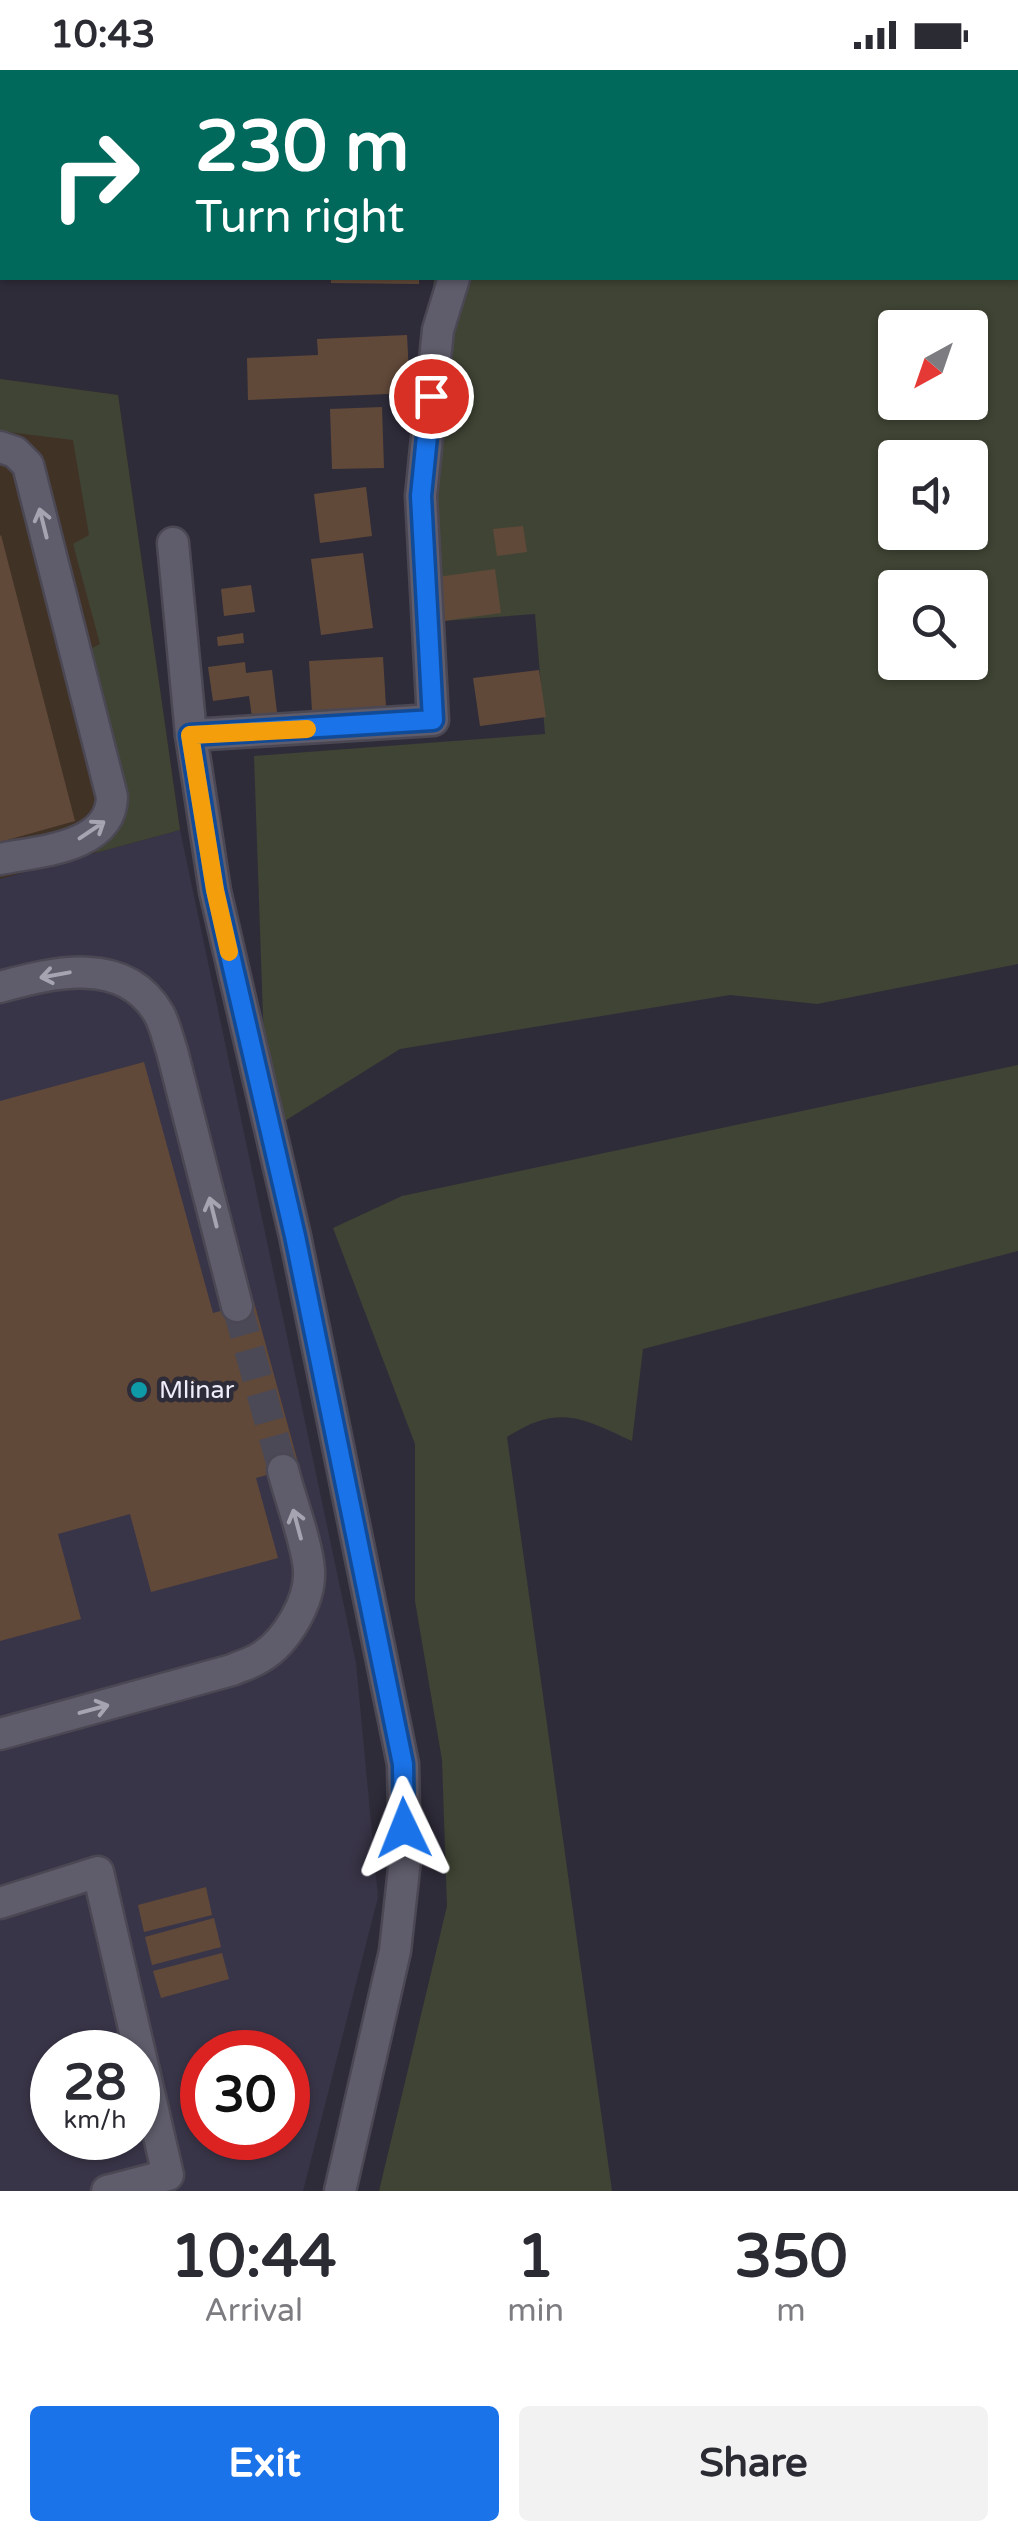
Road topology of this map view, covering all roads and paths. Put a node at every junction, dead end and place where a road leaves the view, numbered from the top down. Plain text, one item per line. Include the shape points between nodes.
1 (453, 280) edge
2 (0, 446) edge
3 (173, 543) dead end
4 (190, 735) junction
5 (0, 860) edge
6 (0, 986) edge
7 (238, 1306) tunnel mouth
8 (283, 1470) tunnel mouth
9 (0, 1734) edge
10 (0, 1903) edge
11 (107, 2191) edge
12 (340, 2191) edge

1 - 4 street via 438,330 421,496 433,720
5 -> 2 street via 93,834 112,810 28,464
3 - 4 street
4 - 12 street via 215,890 295,1236 403,1764 405,1860 395,1951
7 -> 6 street via 172,1051 149,1000 134,986 92,971
9 -> 8 street via 232,1670 278,1644 299,1610 309,1571
10 - 11 street via 98,1872 168,2176

